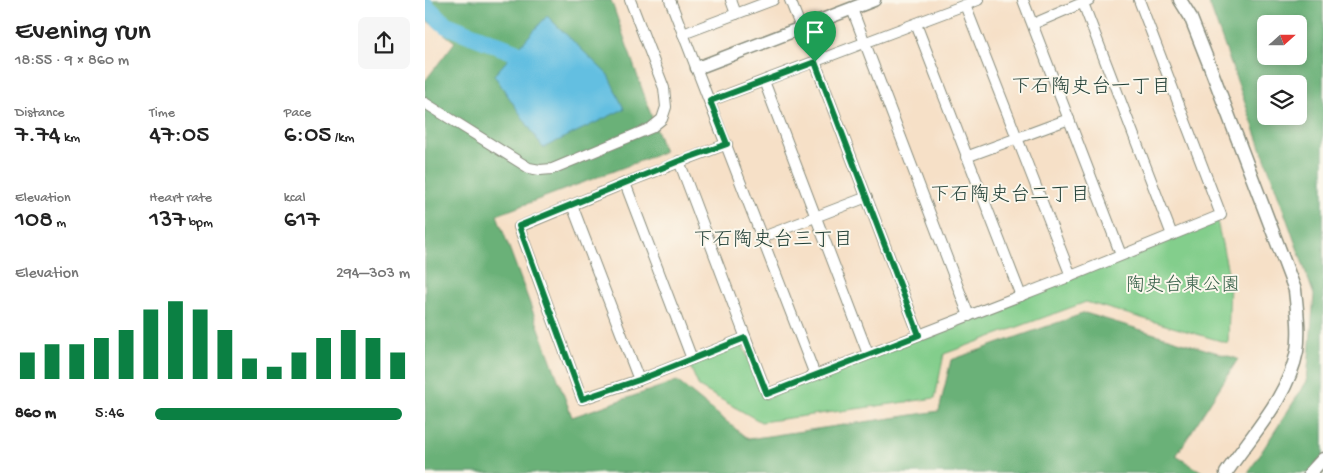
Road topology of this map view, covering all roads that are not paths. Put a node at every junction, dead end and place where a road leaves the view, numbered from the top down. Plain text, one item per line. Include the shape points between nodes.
1 (630, 0) edge
2 (670, 0) edge
3 (731, 0) edge
4 (773, 0) edge
5 (790, 0) edge
6 (874, 0) edge
7 (978, 0) edge
8 (1023, 0) edge
9 (1139, 0) edge
10 (1180, 0) edge
11 (1086, 1) edge
12 (965, 5) junction
13 (852, 9) junction
14 (736, 14) junction
15 (916, 24) junction
16 (1033, 24) junction
17 (801, 28) junction
18 (683, 34) junction
19 (865, 44) junction
20 (815, 62) junction
21 (697, 68) junction
22 (764, 81) junction
23 (710, 101) junction
24 (425, 104) edge
25 (1069, 119) junction
26 (1018, 138) junction
27 (727, 144) junction
28 (966, 157) junction
29 (679, 161) junction
30 (625, 183) junction
31 (867, 197) junction
32 (572, 205) junction
33 (816, 217) junction
34 (1172, 235) junction
35 (763, 238) junction
36 (1121, 255) junction
37 (1071, 276) junction
38 (1021, 296) junction
39 (969, 316) junction
40 (919, 335) junction
41 (745, 338) junction
42 (868, 354) junction
43 (692, 359) junction
44 (815, 375) junction
45 (639, 380) junction
46 (1323, 459) edge
47 (1226, 473) edge
48 (1309, 473) edge

1 - 24 street via 664,88 666,107 662,119 651,128 552,169 540,170 529,168
2 - 18 street
3 - 14 street
4 - 14 street
5 - 17 street
6 - 13 street
7 - 12 street
8 - 16 street
9 - 34 street via 1221,215
10 - 47 street via 1190,16 1295,290 1299,325 1297,352 1287,382
11 - 16 street
11 - 34 street
12 - 15 street
12 - 26 street
13 - 17 street
13 - 19 street
14 - 18 street
15 - 19 street
15 - 28 street
16 - 25 street
17 - 21 street
18 - 21 street
19 - 20 street
19 - 39 street
20 - 22 street
20 - 31 street
21 - 23 street
22 - 23 street
22 - 33 street
23 - 27 street
25 - 26 street
25 - 36 street
26 - 28 street
26 - 37 street
27 - 29 street
27 - 35 street
28 - 38 street
29 - 30 street
29 - 41 street
30 - 32 street
30 - 43 street
31 - 33 street
31 - 40 street
32 - 45 street
32 - 45 street via 519,226 582,399
33 - 35 street
33 - 42 street
34 - 36 street
35 - 44 street
36 - 37 street
37 - 38 street
38 - 39 street
39 - 40 street
40 - 42 street
41 - 43 street
41 - 44 street via 767,394
42 - 44 street
43 - 45 street
46 - 48 street

